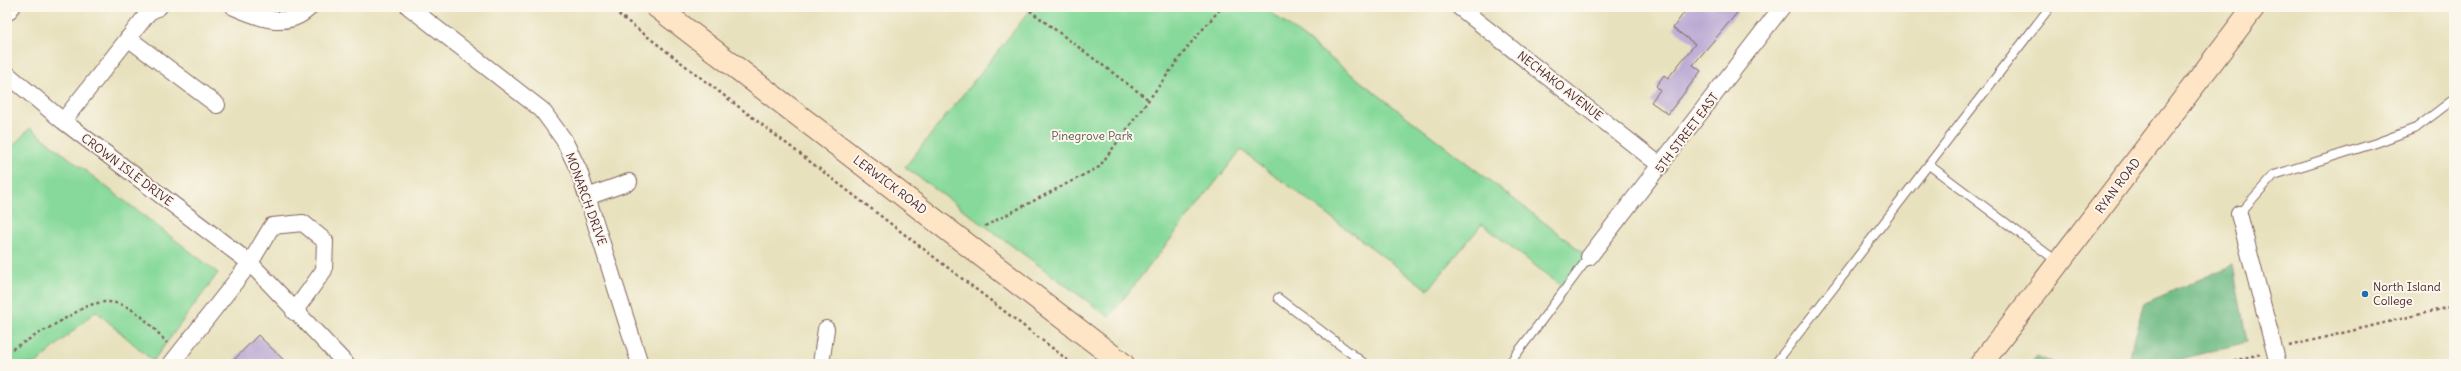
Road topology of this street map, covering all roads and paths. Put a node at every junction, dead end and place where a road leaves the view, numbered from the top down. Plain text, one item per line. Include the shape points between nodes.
1 (12, 7) edge
2 (159, 7) edge
3 (234, 7) edge
4 (310, 7) edge
5 (409, 7) edge
6 (609, 7) edge
7 (657, 7) edge
8 (1025, 7) edge
9 (1222, 7) edge
10 (1459, 7) edge
11 (1782, 7) edge
12 (2050, 7) edge
13 (2261, 7) edge
14 (7, 13) edge
15 (2248, 15) edge
16 (128, 38) junction
17 (7, 74) edge
18 (2454, 99) edge
19 (1149, 100) junction
20 (217, 105) dead end
21 (63, 121) junction
22 (1929, 165) junction
23 (1662, 166) junction
24 (629, 182) dead end
25 (587, 198) junction
26 (2239, 214) joint
27 (985, 226) dead end
28 (1589, 258) joint
29 (250, 263) junction
30 (2059, 263) junction
31 (1278, 298) dead end
32 (2454, 306) edge
33 (294, 312) junction
34 (826, 329) dead end
35 (167, 344) dead end
36 (7, 352) edge
37 (2276, 358) edge
38 (2228, 362) dead end
39 (171, 364) edge
40 (346, 364) edge
41 (640, 364) edge
42 (821, 364) edge
43 (1073, 364) edge
44 (1123, 364) edge
45 (1365, 364) edge
46 (1509, 364) edge
47 (1776, 364) edge
48 (1981, 364) edge

1 - 14 street
2 - 16 street via 149,12
3 - 4 street via 259,18 283,22
5 - 25 street, MONARCH DRIVE via 542,110 564,140
6 - 43 path
7 - 44 main road, LERWICK ROAD
8 - 19 path
9 - 19 path via 1190,44
10 - 23 street, NECHAKO AVENUE
11 - 23 street, 5TH STREET EAST
12 - 22 lane
13 - 15 main road, RYAN ROAD
15 - 30 main road, RYAN ROAD
16 - 20 street
16 - 21 street
17 - 21 street, CROWN ISLE DRIVE
18 - 26 lane via 2416,128 2274,175
19 - 27 path via 1099,166
21 - 29 street, CROWN ISLE DRIVE
22 - 30 lane
22 - 47 lane
23 - 28 street, 5TH STREET EAST
24 - 25 street
25 - 41 street, MONARCH DRIVE
26 - 37 street
28 - 46 lane
29 - 33 street, CROWN ISLE DRIVE
29 - 33 street via 272,226 303,223 325,241 324,270
29 - 39 street
30 - 48 main road, RYAN ROAD
31 - 45 lane
32 - 37 path
33 - 40 street, CROWN ISLE DRIVE
34 - 42 street
35 - 36 path via 138,313 112,302 96,302
37 - 38 path

